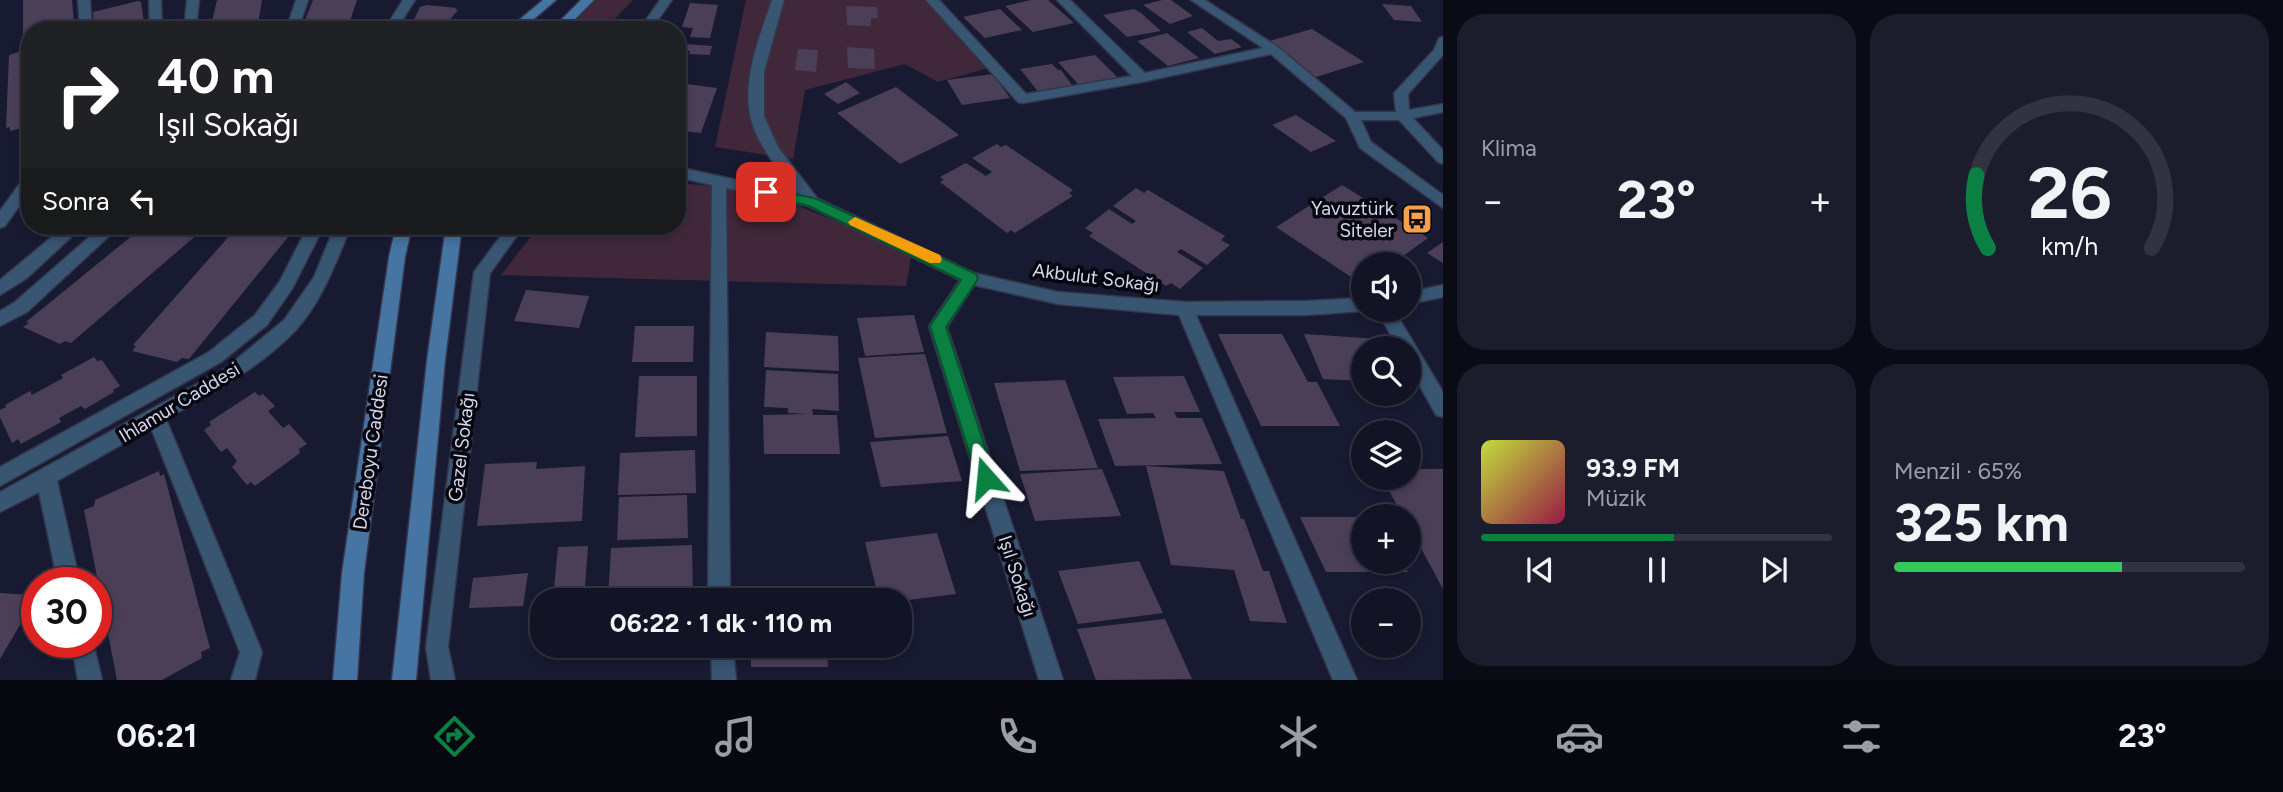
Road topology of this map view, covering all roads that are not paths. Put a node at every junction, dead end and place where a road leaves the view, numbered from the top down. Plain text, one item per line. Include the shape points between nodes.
1 (84, 0) edge
2 (155, 0) edge
3 (193, 0) edge
4 (302, 0) edge
5 (409, 0) edge
6 (550, 0) edge
7 (588, 0) edge
8 (666, 0) edge
9 (778, 0) edge
10 (932, 0) edge
11 (1063, 0) edge
12 (1197, 0) edge
13 (85, 21) edge
14 (156, 21) edge
15 (191, 21) edge
16 (295, 21) edge
17 (396, 21) edge
18 (524, 21) edge
19 (566, 21) edge
20 (651, 21) edge
21 (1443, 41) edge
22 (1274, 50) junction
23 (1142, 78) junction
24 (1443, 108) edge
25 (1352, 116) junction
26 (1403, 116) junction
27 (1443, 159) edge
28 (686, 174) edge
29 (719, 181) junction
30 (21, 193) edge
31 (812, 202) junction
32 (1443, 203) edge
33 (0, 222) edge
34 (65, 235) edge
35 (102, 235) edge
36 (311, 235) edge
37 (339, 235) edge
38 (402, 235) edge
39 (452, 235) edge
40 (509, 235) edge
41 (970, 278) junction
42 (0, 289) edge
43 (1443, 291) edge
44 (1421, 296) edge
45 (1351, 305) edge
46 (1185, 309) junction
47 (0, 319) edge
48 (1421, 372) edge
49 (1443, 410) edge
50 (156, 418) junction
51 (0, 477) edge
52 (46, 478) junction
53 (0, 503) edge
54 (65, 567) edge
55 (719, 588) edge
56 (85, 658) edge
57 (723, 658) edge
58 (90, 680) edge
59 (243, 680) edge
60 (345, 680) edge
61 (404, 680) edge
62 (443, 680) edge
63 (724, 680) edge
64 (1051, 680) edge
65 (1345, 680) edge

1 - 13 street
2 - 14 street
3 - 15 street
4 - 16 street
5 - 17 street
6 - 18 main road
7 - 19 main road
8 - 20 street
9 - 31 street via 759,59 757,117 771,147
10 - 23 street via 1023,99
11 - 23 street
12 - 22 street
21 - 26 street via 1440,51 1401,93
22 - 23 street
22 - 25 street
24 - 26 street
25 - 26 street
25 - 32 street via 1365,145
26 - 27 street
28 - 29 street, Akbulut Sokağı
29 - 31 street, Akbulut Sokağı
29 - 55 street
30 - 33 street
31 - 41 street, Akbulut Sokağı
34 - 42 street
35 - 47 street via 22,307
36 - 51 street via 286,285 261,320 215,358
37 - 50 street, Ihlamur Caddesi via 321,279 290,325 232,373
38 - 60 main road, Dereboyu Caddesi via 353,573
39 - 61 main road
40 - 62 street, Gazel Sokağı via 482,272 437,648
41 - 46 street, Akbulut Sokağı via 1058,298
41 - 64 street, Işıl Sokağı via 938,326
43 - 44 street
45 - 46 street, Akbulut Sokağı
46 - 65 street
48 - 49 street
50 - 52 street, Ihlamur Caddesi
50 - 59 street via 251,652
52 - 53 street, Ihlamur Caddesi
52 - 54 street
56 - 58 street
57 - 63 street

